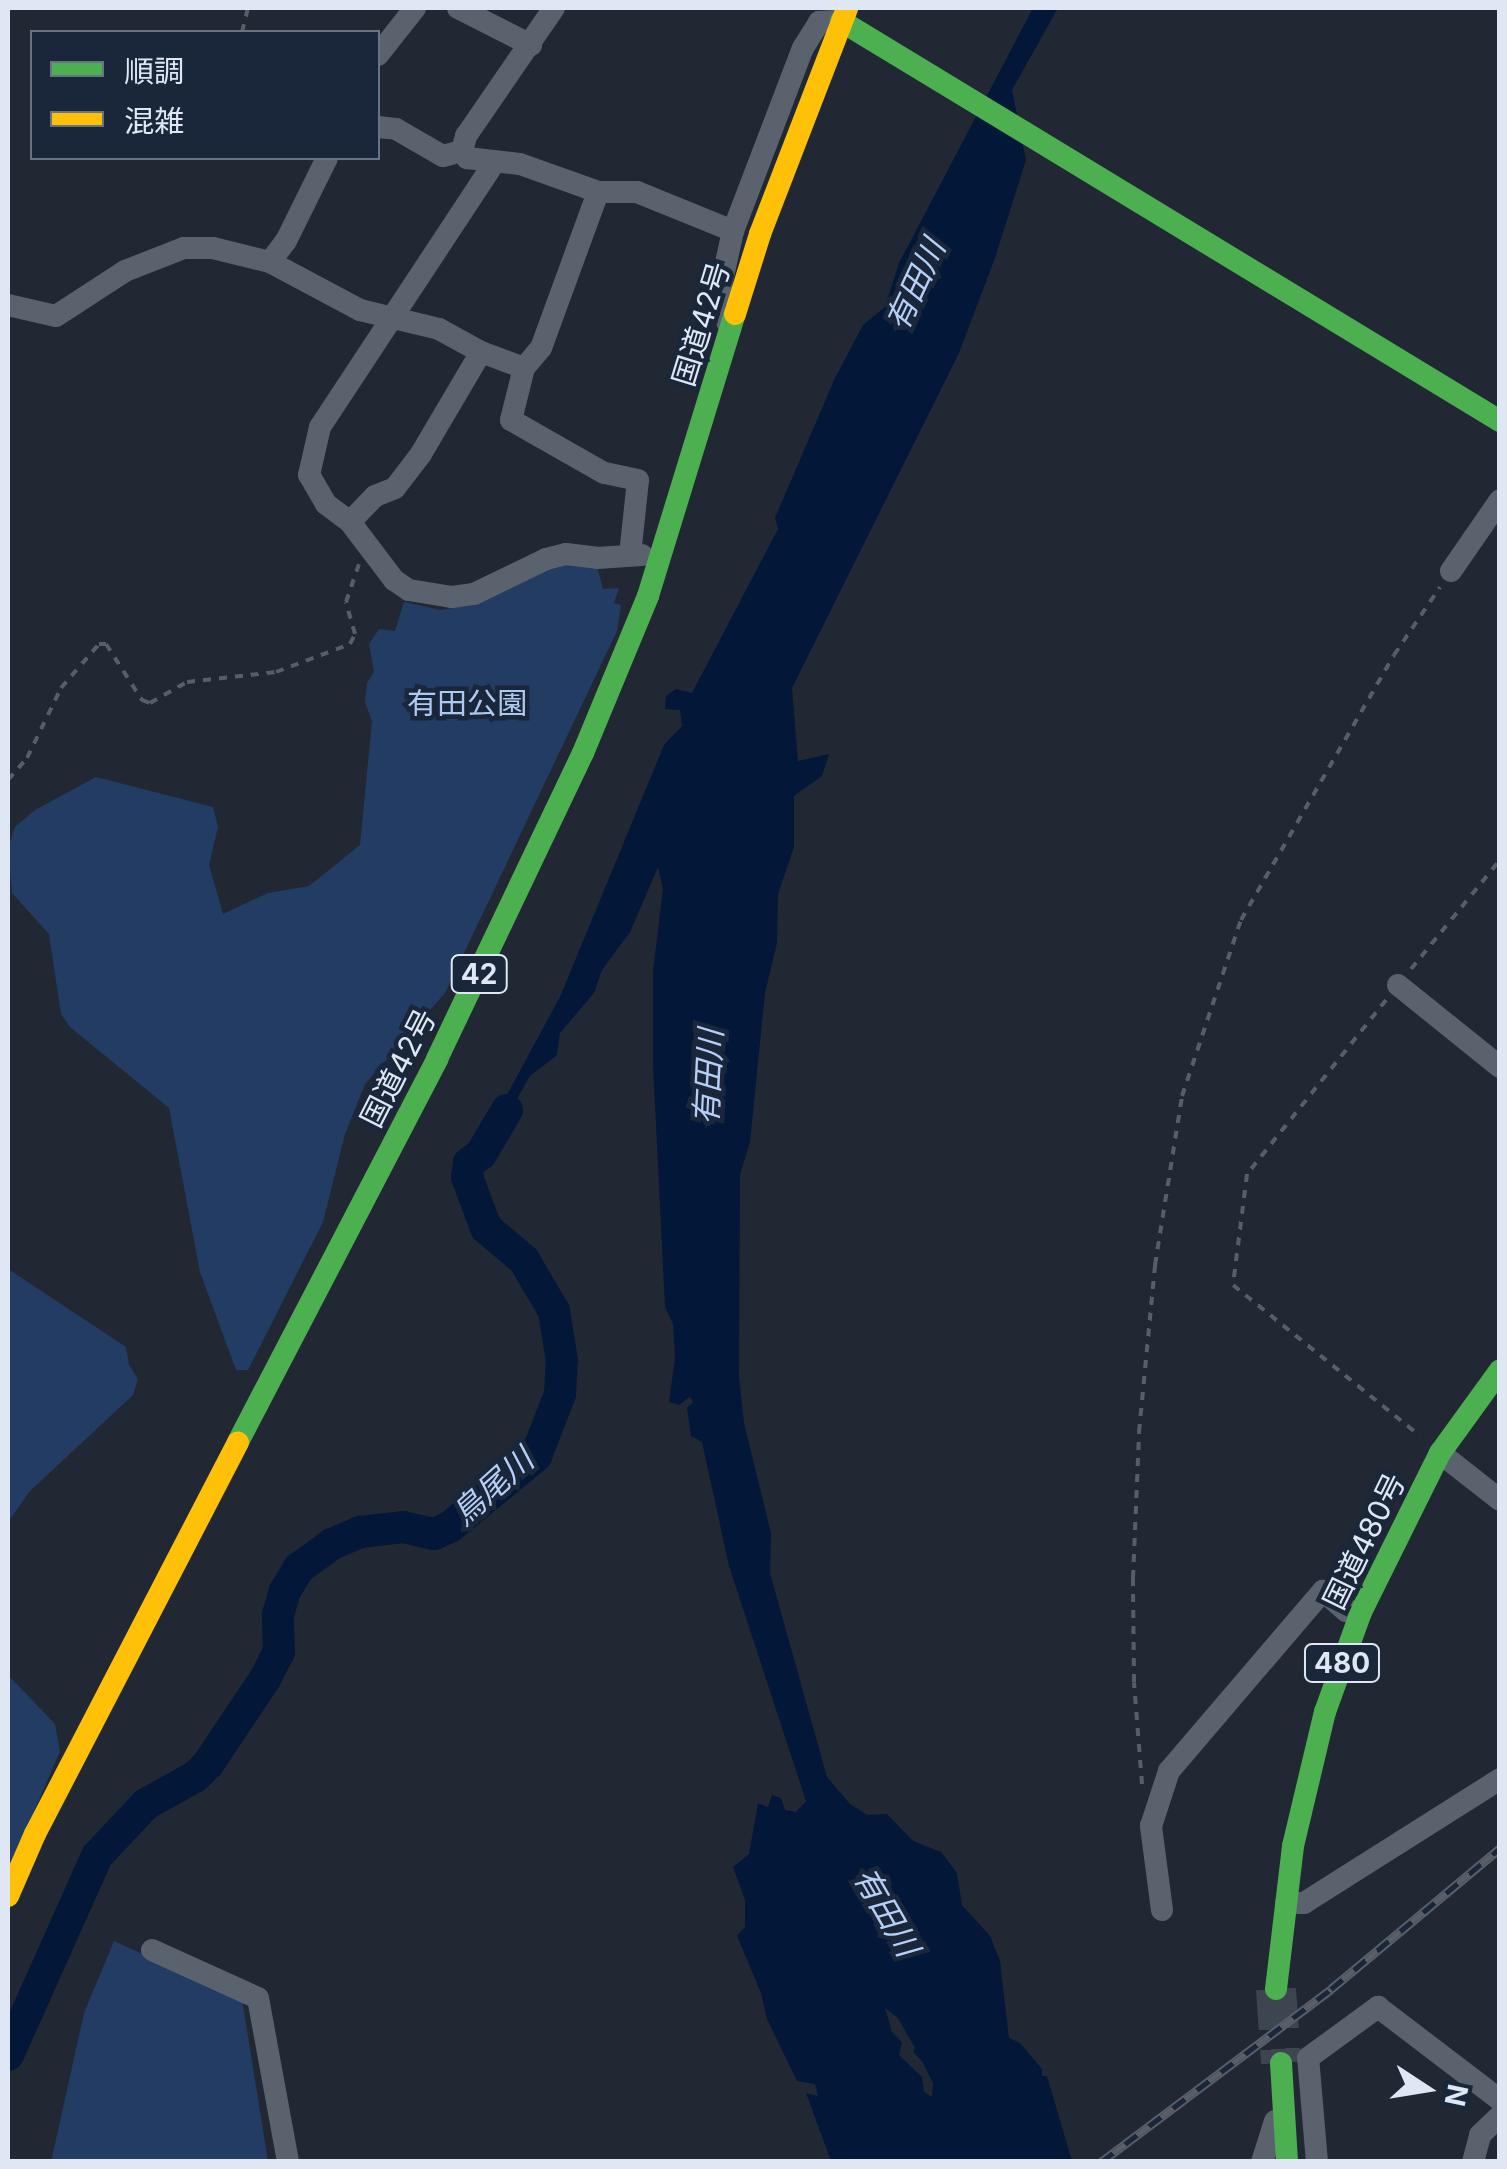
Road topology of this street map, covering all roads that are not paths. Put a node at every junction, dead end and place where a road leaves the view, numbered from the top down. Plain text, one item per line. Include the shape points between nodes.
1 (414, 8) edge
2 (458, 8) edge
3 (554, 8) edge
4 (844, 14) edge
5 (530, 45) junction
6 (380, 52) edge
7 (380, 127) edge
8 (462, 151) junction
9 (326, 160) edge
10 (495, 162) junction
11 (598, 192) junction
12 (732, 231) junction
13 (270, 262) junction
14 (8, 305) edge
15 (390, 318) junction
16 (732, 332) junction
17 (481, 352) junction
18 (524, 368) junction
19 (1500, 421) edge
20 (1500, 500) edge
21 (350, 522) junction
22 (661, 553) junction
23 (630, 556) junction
24 (1451, 570) road end
25 (1398, 984) road end
26 (1500, 1067) edge
27 (1500, 1370) edge
28 (1440, 1453) junction
29 (1500, 1500) edge
30 (1361, 1612) junction
31 (1500, 1779) edge
32 (8, 1896) edge
33 (1286, 1903) junction
34 (1162, 1910) dead end
35 (152, 1950) dead end
36 (1276, 1990) tunnel mouth
37 (1281, 2063) tunnel mouth
38 (1500, 2100) edge
39 (1281, 2104) junction
40 (1500, 2116) edge
41 (288, 2162) edge
42 (1262, 2162) edge
43 (1287, 2162) edge
44 (1316, 2162) edge
45 (1473, 2162) edge

1 - 6 street
2 - 5 street
3 - 5 street
4 - 12 street via 819,22 802,48
4 - 16 main road, 国道42号 / 42 via 760,234
4 - 19 main road via 875,40
5 - 8 street
7 - 8 street via 396,129 443,156
8 - 10 street via 467,158
9 - 13 street
10 - 11 street via 520,164
10 - 15 street
11 - 12 street via 637,192
11 - 18 street via 541,348
12 - 16 street via 718,298
13 - 14 street via 184,248 125,272 56,316
13 - 15 street via 360,310
15 - 17 street via 439,329
15 - 21 street via 320,427 310,461 309,475 326,504
16 - 22 main road, 国道42号 / 42
17 - 18 street
17 - 21 street via 395,488 375,496
18 - 23 street via 511,420 604,473 638,480
20 - 24 street
21 - 23 street via 394,580 409,590 452,597 566,554
22 - 23 street
22 - 32 main road, 国道42号 / 42 via 583,753 519,892
25 - 26 street
27 - 28 main road, 国道480号 / 480
28 - 29 street
28 - 30 main road, 国道480号 / 480
30 - 33 main road, 国道480号 / 480 via 1324,1712
30 - 34 street via 1346,1611 1323,1591 1169,1771 1151,1826
31 - 33 street via 1304,1903
33 - 36 main road, 国道480号 / 480
35 - 41 street via 258,1998
37 - 39 main road
38 - 44 street via 1378,2007 1308,2058
39 - 42 street
39 - 43 main road
40 - 45 street via 1480,2134

